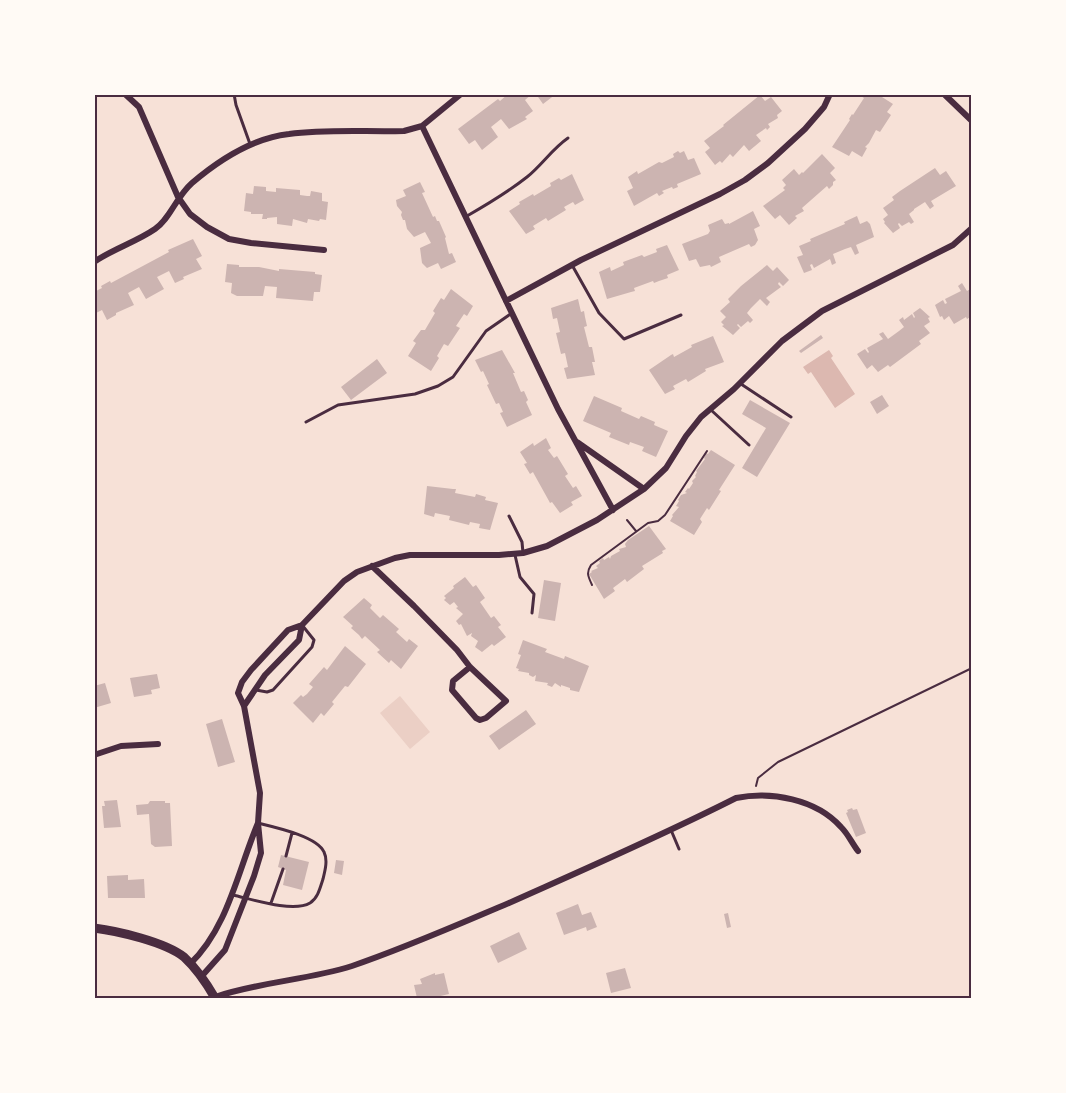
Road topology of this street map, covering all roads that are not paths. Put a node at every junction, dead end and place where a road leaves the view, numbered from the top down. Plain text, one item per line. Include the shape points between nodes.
1 (125, 94) edge
2 (234, 94) edge
3 (461, 94) edge
4 (830, 94) edge
5 (944, 94) edge
6 (972, 121) edge
7 (422, 126) junction
8 (568, 138) dead end
9 (250, 144) junction
10 (178, 197) junction
11 (466, 217) junction
12 (972, 228) edge
13 (324, 250) dead end
14 (94, 262) edge
15 (572, 265) junction
16 (506, 301) junction
17 (512, 314) junction
18 (681, 315) dead end
19 (739, 383) junction
20 (710, 409) junction
21 (791, 417) dead end
22 (306, 422) dead end
23 (573, 440) junction
24 (749, 445) dead end
25 (644, 489) junction
26 (613, 510) junction
27 (508, 516) dead end
28 (524, 553) junction
29 (514, 554) junction
30 (372, 566) junction
31 (532, 614) dead end
32 (302, 625) junction
33 (470, 667) junction
34 (255, 690) junction
35 (244, 706) junction
36 (158, 744) dead end
37 (94, 755) edge
38 (258, 823) junction
39 (671, 830) junction
40 (292, 833) junction
41 (679, 849) dead end
42 (858, 851) dead end
43 (286, 856) dead end
44 (283, 868) dead end
45 (231, 895) junction
46 (246, 898) junction
47 (271, 903) junction
48 (94, 928) edge
49 (190, 964) junction
50 (201, 977) junction
51 (215, 998) edge

1 - 10 street via 139,107
2 - 9 lane
3 - 7 street
4 - 15 street via 805,129 745,180
5 - 6 street
7 - 9 street via 404,131 288,134
7 - 11 street
8 - 11 lane via 554,147 529,176
9 - 10 street via 220,162
10 - 13 street via 190,214 229,238
10 - 14 street via 156,229
11 - 16 street
12 - 19 street via 953,245 822,311 782,341
15 - 16 street
15 - 18 lane via 599,313 624,339
16 - 17 street
17 - 22 lane via 486,331 453,376 438,386 415,394 338,405
17 - 23 street
19 - 20 street
19 - 21 lane
20 - 24 lane
20 - 25 street via 686,436 666,468
23 - 25 street
23 - 26 street
25 - 26 street
26 - 28 street via 576,532
27 - 28 lane
28 - 29 street
29 - 30 street via 410,555
29 - 31 lane via 520,577 534,594
30 - 32 street via 344,581
30 - 33 street
32 - 34 street via 299,640 264,675
32 - 34 lane via 314,640 312,647 273,690
32 - 35 street via 288,630 242,682 238,693
33 - 33 street via 506,701 480,720 452,690 453,681
34 - 35 street
35 - 38 street via 260,793
36 - 37 street via 121,746
38 - 40 lane
38 - 45 street
38 - 46 street via 261,853
39 - 41 lane
39 - 42 street via 736,798 755,794 780,796 828,816
39 - 51 street via 369,960
40 - 43 lane
40 - 47 lane via 318,844 325,853 326,868 318,894 310,903
44 - 47 lane
45 - 46 lane
45 - 49 street via 211,940
46 - 47 lane
46 - 50 street via 225,950
48 - 49 main road via 133,936 174,951
49 - 50 main road
50 - 51 main road

